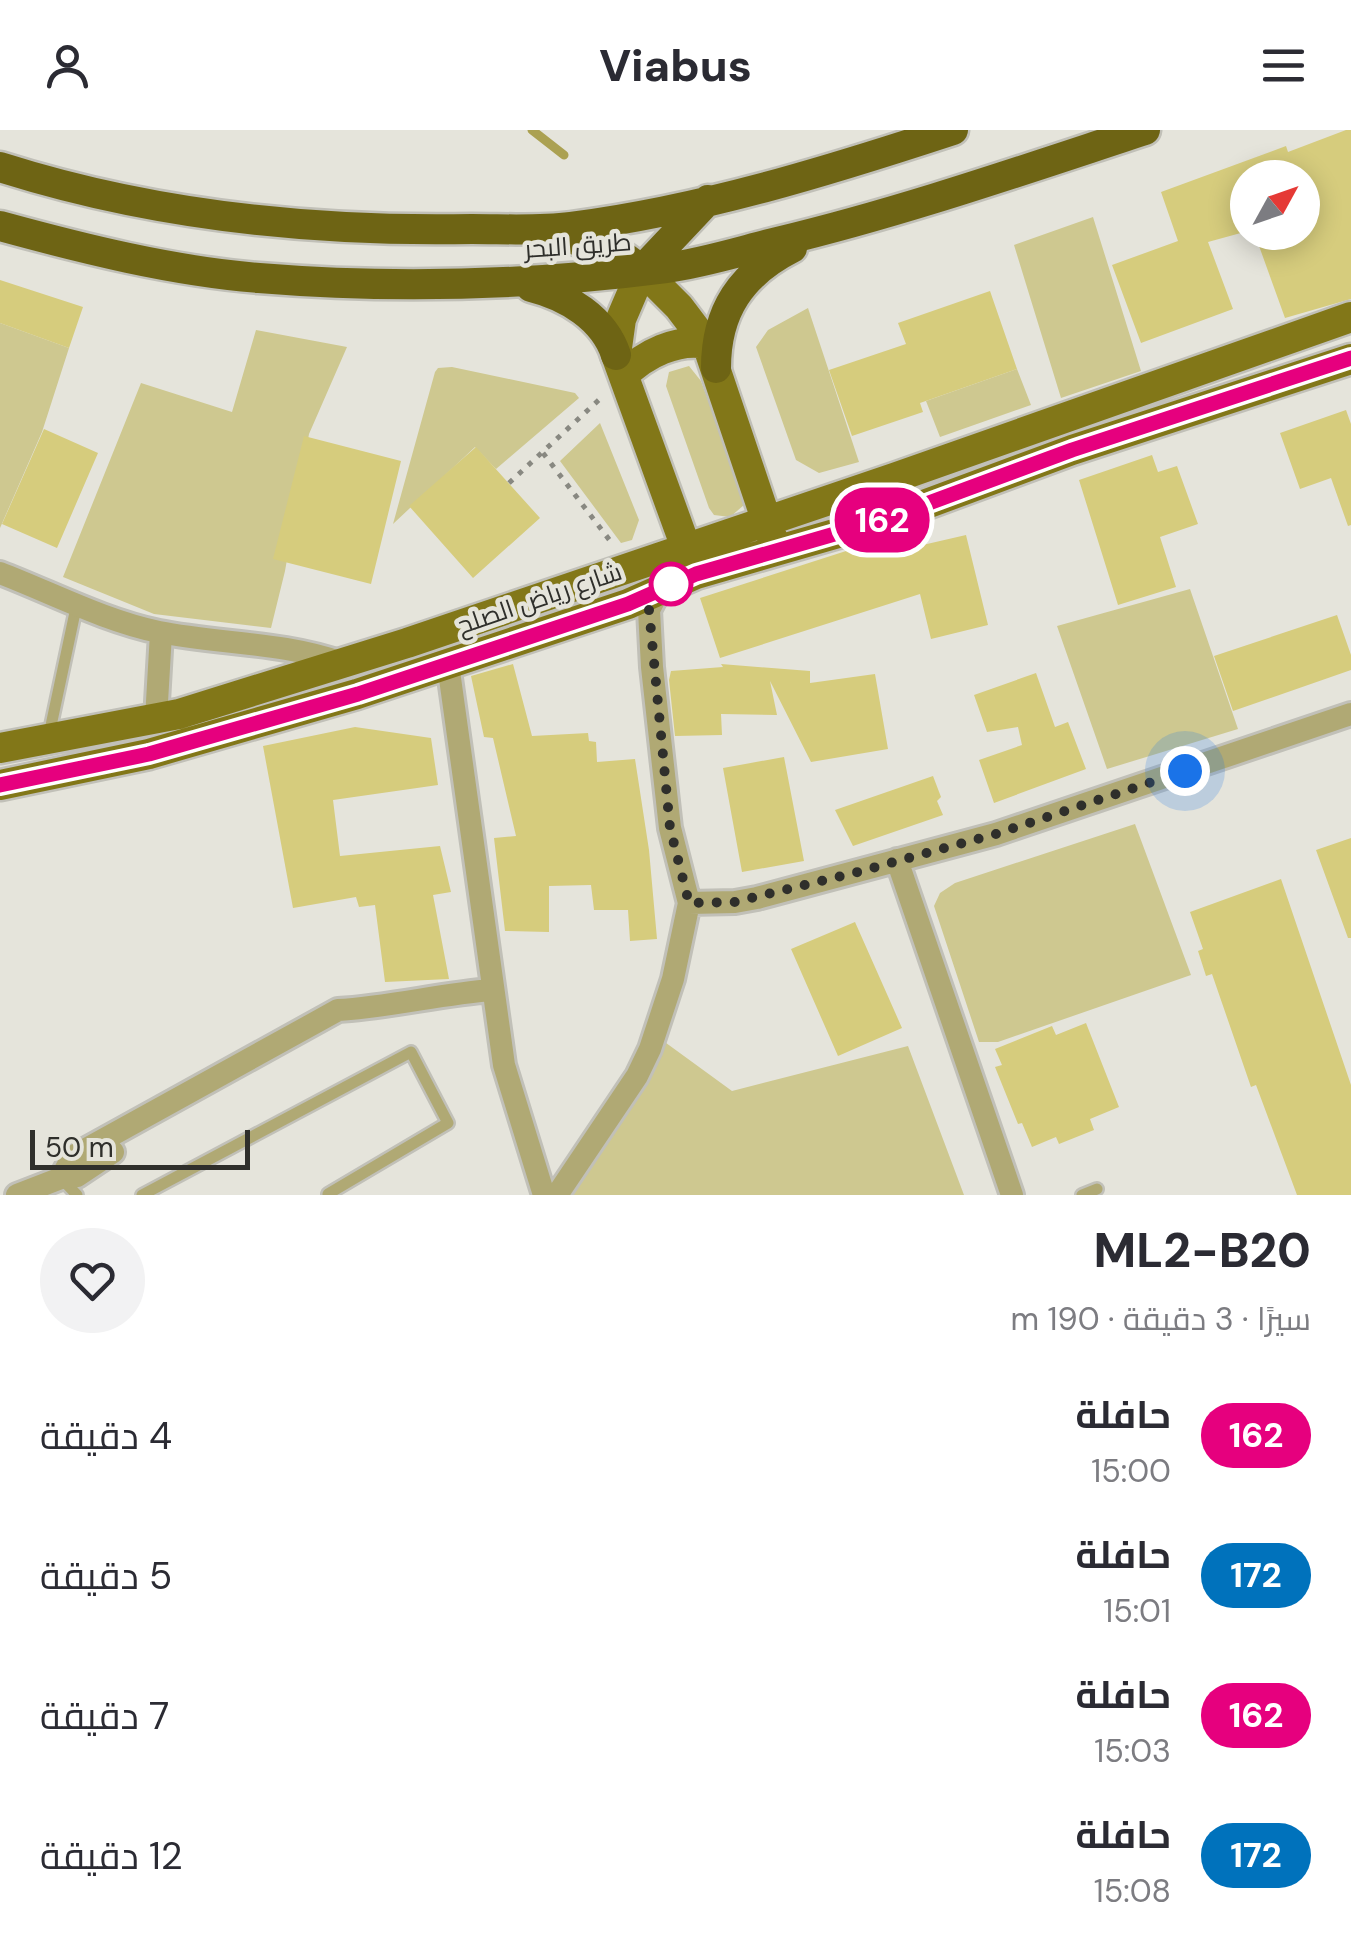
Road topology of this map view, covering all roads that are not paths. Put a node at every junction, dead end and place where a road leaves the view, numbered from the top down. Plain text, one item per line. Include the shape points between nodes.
1 (953, 130) edge
2 (1146, 130) edge
3 (0, 168) edge
4 (708, 200) junction
5 (0, 226) edge
6 (839, 227) junction
7 (540, 228) junction
8 (642, 270) junction
9 (493, 280) junction
10 (1351, 317) edge
11 (712, 356) junction
12 (1351, 358) edge
13 (622, 369) junction
14 (767, 521) junction
15 (776, 552) junction
16 (690, 562) junction
17 (0, 573) edge
18 (662, 587) junction
19 (77, 603) junction
20 (161, 632) junction
21 (342, 663) junction
22 (448, 664) junction
23 (1351, 714) edge
24 (156, 719) junction
25 (48, 739) junction
26 (0, 748) edge
27 (0, 785) edge
28 (897, 860) junction
29 (689, 903) junction
30 (492, 990) junction
31 (69, 1187) edge
32 (0, 1188) edge
33 (1097, 1189) dead end
34 (29, 1193) edge
35 (328, 1194) edge
36 (9, 1195) edge
37 (142, 1195) edge
38 (544, 1195) edge
39 (557, 1195) edge
40 (1012, 1195) edge
41 (1082, 1195) edge

1 - 4 highway, طريق البحر via 781,185
2 - 6 highway, طريق البحر
3 - 7 highway, طريق البحر via 204,213 310,226
4 - 7 highway, طريق البحر
4 - 8 highway
5 - 9 highway, طريق البحر via 258,278
6 - 8 highway, طريق البحر
6 - 11 highway via 751,273 736,293
7 - 8 highway
8 - 9 highway, طريق البحر
8 - 11 main road via 679,307
8 - 13 main road via 621,319
9 - 13 highway via 562,296 591,318
10 - 14 main road, شارع رياض الصلح
11 - 13 main road via 664,348
11 - 14 main road
12 - 15 main road, شارع رياض الصلح
13 - 16 main road
14 - 15 main road
14 - 16 main road, شارع رياض الصلح
15 - 16 main road, شارع رياض الصلح
16 - 18 main road, شارع رياض الصلح
16 - 21 main road, شارع رياض الصلح via 622,570
17 - 19 street
18 - 22 main road, شارع رياض الصلح
18 - 29 street via 649,610 652,668 670,828
19 - 20 street
19 - 25 lane
20 - 21 street via 290,649
20 - 24 street
21 - 24 main road, شارع رياض الصلح
22 - 27 main road, شارع رياض الصلح via 195,742
22 - 30 street
23 - 28 street via 996,834
24 - 25 main road, شارع رياض الصلح
25 - 26 main road, شارع رياض الصلح
28 - 29 street via 746,900
28 - 40 street
29 - 39 street via 650,1049
30 - 31 street via 368,1008 88,1166
30 - 38 street via 504,1065
31 - 34 street
32 - 36 street
33 - 41 lane
35 - 37 lane via 448,1124 411,1052

